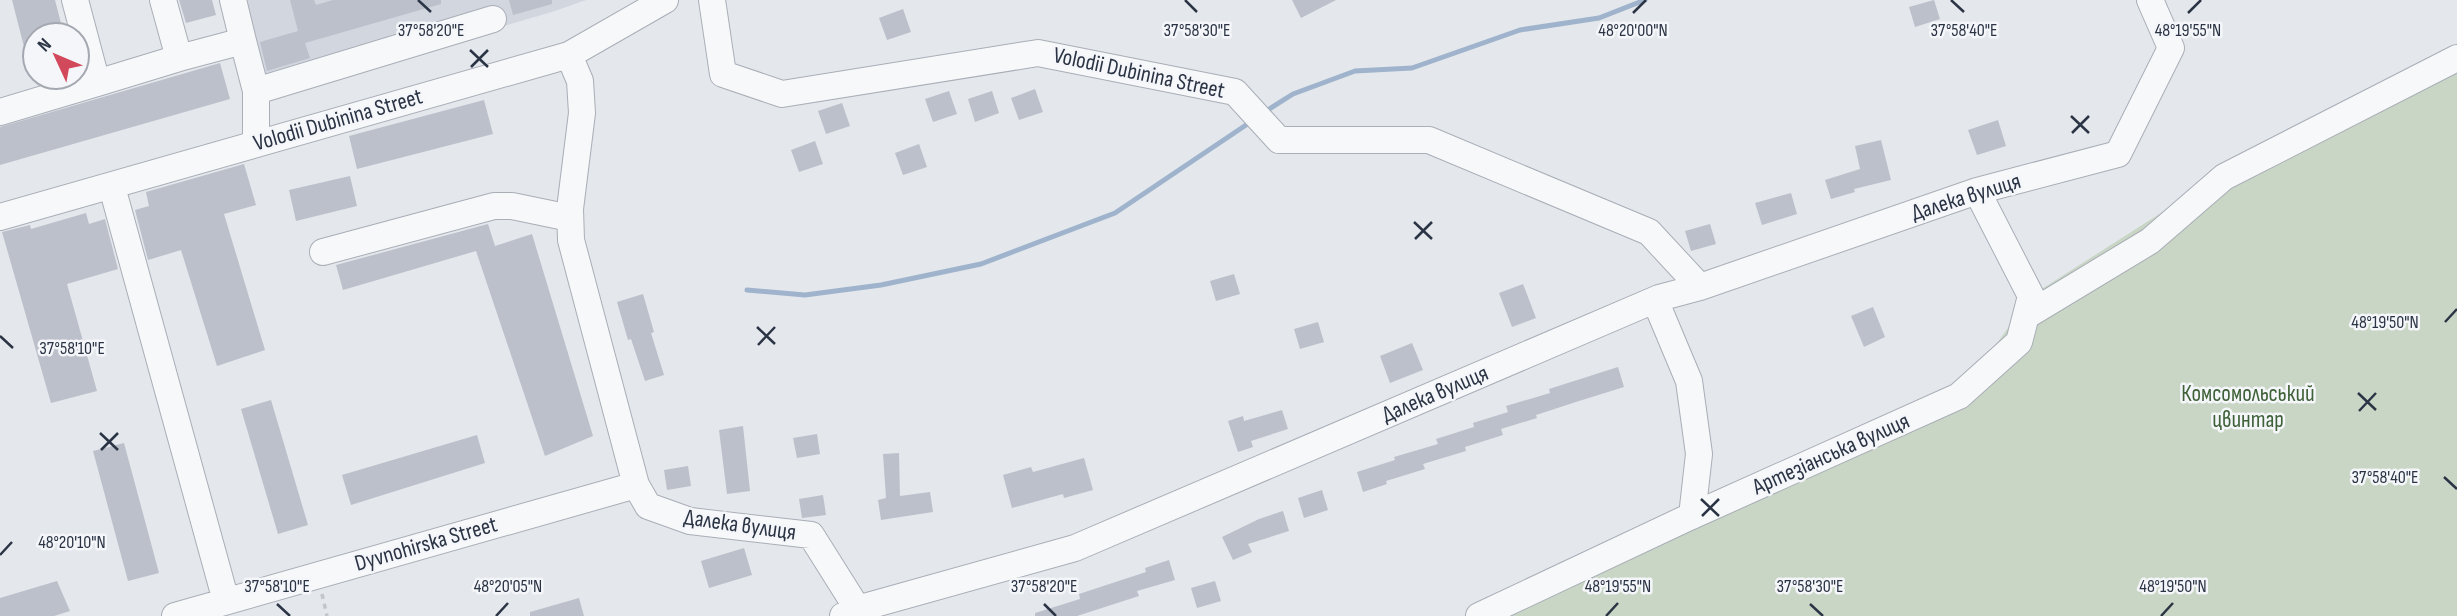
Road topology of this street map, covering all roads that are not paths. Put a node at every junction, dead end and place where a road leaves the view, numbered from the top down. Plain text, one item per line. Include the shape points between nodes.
1 (75, 0) edge
2 (163, 0) edge
3 (233, 0) edge
4 (665, 0) edge
5 (712, 0) edge
6 (2150, 0) edge
7 (493, 19) dead end
8 (243, 41) junction
9 (569, 55) junction
10 (179, 58) junction
11 (2457, 58) edge
12 (97, 83) junction
13 (256, 91) junction
14 (0, 111) edge
15 (256, 143) junction
16 (112, 187) junction
17 (1977, 191) junction
18 (0, 217) edge
19 (570, 218) junction
20 (323, 253) dead end
21 (1700, 287) junction
22 (1655, 300) junction
23 (2026, 316) junction
24 (636, 485) junction
25 (1692, 516) junction
26 (226, 601) junction
27 (854, 614) edge
28 (175, 616) edge
29 (1479, 616) edge

1 - 12 street
2 - 10 street
3 - 8 street
4 - 9 street, Volodii Dubinina Street
5 - 21 street, Volodii Dubinina Street via 723,74 782,94 1038,53 1235,92 1279,140 1429,140 1648,232
6 - 17 street, Далека вулиця via 2171,48 2118,154
7 - 13 street
8 - 10 street
8 - 13 street
9 - 15 street, Volodii Dubinina Street
9 - 19 street via 580,82 582,113
10 - 12 street
11 - 23 street via 2224,177 2150,242
12 - 14 street
13 - 15 street
15 - 16 street, Volodii Dubinina Street
16 - 18 street, Volodii Dubinina Street
16 - 26 street
17 - 21 street, Далека вулиця
17 - 23 street, Артезіанська вулиця via 2031,296
19 - 20 street via 494,206
19 - 24 street via 570,240
21 - 22 street, Далека вулиця
22 - 25 street via 1689,381 1699,454
22 - 27 street, Далека вулиця via 1075,548
23 - 25 street, Артезіанська вулиця via 2019,342 1959,396
24 - 26 street, Dyvnohirska Street
24 - 27 street, Далека вулиця via 648,506 690,521 811,535
25 - 29 street, Артезіанська вулиця
26 - 28 street, Dyvnohirska Street

